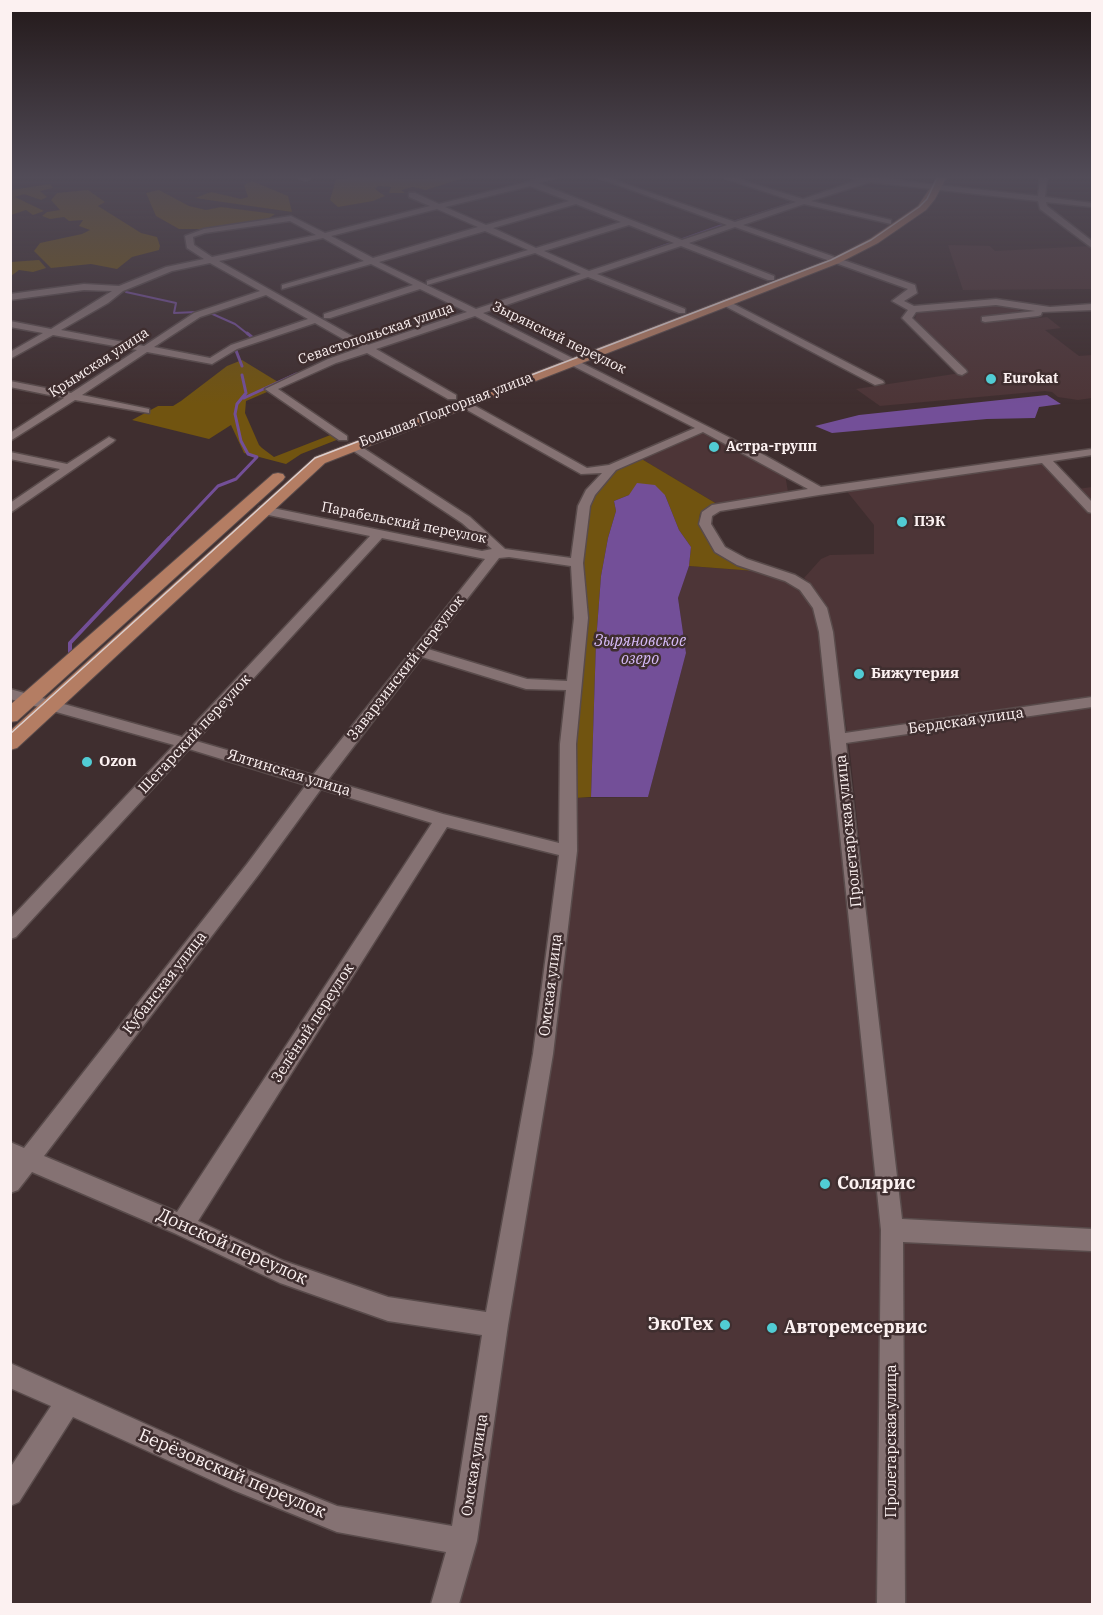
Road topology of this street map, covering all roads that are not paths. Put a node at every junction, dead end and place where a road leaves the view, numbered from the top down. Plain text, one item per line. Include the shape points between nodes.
1 (200, 253) edge
2 (245, 253) edge
3 (356, 253) edge
4 (397, 253) edge
5 (526, 253) edge
6 (544, 253) edge
7 (650, 253) edge
8 (708, 253) edge
9 (814, 253) edge
10 (838, 253) edge
11 (844, 253) edge
12 (830, 259) junction
13 (211, 261) junction
14 (371, 261) junction
15 (588, 274) junction
16 (771, 278) junction
17 (425, 285) junction
18 (285, 287) dead end
19 (120, 289) junction
20 (267, 292) junction
21 (10, 297) edge
22 (726, 303) junction
23 (1092, 307) edge
24 (913, 309) junction
25 (1045, 309) junction
26 (682, 311) junction
27 (474, 313) junction
28 (327, 316) dead end
29 (314, 320) junction
30 (985, 320) dead end
31 (10, 324) edge
32 (51, 331) junction
33 (146, 350) junction
34 (366, 350) junction
35 (10, 356) edge
36 (562, 356) junction
37 (575, 362) junction
38 (962, 372) dead end
39 (879, 383) dead end
40 (10, 384) edge
41 (74, 397) junction
42 (452, 397) junction
43 (464, 404) junction
44 (145, 411) dead end
45 (703, 428) junction
46 (10, 438) edge
47 (109, 440) dead end
48 (348, 442) junction
49 (1092, 452) edge
50 (10, 455) edge
51 (1044, 458) junction
52 (67, 467) junction
53 (612, 468) junction
54 (585, 472) junction
55 (819, 491) junction
56 (590, 493) junction
57 (10, 509) edge
58 (1092, 509) edge
59 (263, 510) junction
60 (378, 535) junction
61 (495, 554) junction
62 (577, 563) junction
63 (421, 652) junction
64 (573, 686) junction
65 (10, 694) edge
66 (29, 699) junction
67 (1092, 702) edge
68 (51, 706) junction
69 (10, 716) edge
70 (839, 739) junction
71 (10, 743) edge
72 (186, 743) junction
73 (317, 782) junction
74 (443, 820) junction
75 (568, 851) junction
76 (10, 932) edge
77 (19, 1155) edge
78 (10, 1183) edge
79 (182, 1225) junction
80 (892, 1230) junction
81 (1092, 1240) edge
82 (496, 1325) junction
83 (10, 1375) edge
84 (68, 1402) junction
85 (10, 1493) edge
86 (463, 1540) junction
87 (445, 1605) edge
88 (891, 1605) edge

1 - 13 street, Зырянский переулок
2 - 13 street
3 - 14 street, Зырянский переулок
4 - 14 street
5 - 17 street
6 - 15 street
7 - 15 street, Севастопольская улица
8 - 16 street
9 - 12 street
10 - 12 main road, Большая Подгорная улица
11 - 12 main road, Большая Подгорная улица
12 - 16 main road, Большая Подгорная улица
12 - 22 main road, Большая Подгорная улица
12 - 24 street via 912,287 914,291 897,301
13 - 19 street via 169,269
13 - 20 street
14 - 17 street, Зырянский переулок
14 - 18 street
15 - 26 street
15 - 27 street, Севастопольская улица
16 - 26 main road, Большая Подгорная улица
17 - 27 street, Зырянский переулок
17 - 28 street
19 - 21 street via 84,287
19 - 32 street
20 - 29 street
20 - 33 street, Крымская улица via 204,312
22 - 37 main road, Большая Подгорная улица
22 - 39 street
23 - 25 street
24 - 25 street via 996,302
24 - 38 street via 907,318
25 - 30 street via 1033,316
26 - 36 main road, Большая Подгорная улица
27 - 34 street, Севастопольская улица
27 - 36 street, Зырянский переулок
29 - 33 street via 234,347 215,361
29 - 34 street
31 - 32 street
32 - 33 street
32 - 35 street
33 - 41 street, Крымская улица
34 - 42 street
34 - 48 street, Севастопольская улица via 270,389
36 - 37 street, Зырянский переулок
36 - 42 main road, Большая Подгорная улица
37 - 43 main road, Большая Подгорная улица
37 - 45 street, Зырянский переулок
40 - 41 street
41 - 44 street
41 - 46 street, Крымская улица
42 - 48 main road, Большая Подгорная улица
43 - 48 main road, Большая Подгорная улица
43 - 54 street
45 - 53 street, Омская улица
45 - 55 street, Зырянский переулок
47 - 52 street
48 - 59 main road, Большая Подгорная улица via 307,470
48 - 61 street via 466,520 499,549
48 - 66 main road, Большая Подгорная улица via 305,455 290,466
49 - 51 street, Пролетарская улица
50 - 52 street
51 - 55 street, Пролетарская улица
51 - 58 street
52 - 57 street
53 - 54 street
53 - 56 street, Омская улица
54 - 56 street
55 - 70 street, Пролетарская улица via 716,508 706,515 705,524 720,549 742,562 790,578 805,586 815,598 826,632
56 - 62 street, Омская улица via 584,506
59 - 60 street, Парабельский переулок
59 - 68 main road, Большая Подгорная улица
60 - 61 street, Парабельский переулок via 482,555
60 - 72 street, Шегарский переулок
61 - 62 street, Парабельский переулок
61 - 63 street, Заварзинский переулок
62 - 64 street, Омская улица via 581,618
63 - 64 street via 526,684
63 - 73 street, Заварзинский переулок
64 - 75 street, Омская улица via 568,744
65 - 66 street, Ялтинская улица
66 - 68 street, Ялтинская улица
66 - 69 main road, Большая Подгорная улица
67 - 70 street, Бердская улица
68 - 71 main road, Большая Подгорная улица
68 - 72 street, Ялтинская улица
70 - 80 street, Пролетарская улица
72 - 73 street, Ялтинская улица
72 - 76 street, Шегарский переулок
73 - 74 street, Ялтинская улица
73 - 77 street, Кубанская улица via 253,869
74 - 75 street, Ялтинская улица
74 - 79 street, Зелёный переулок
75 - 82 street, Омская улица via 543,1054
77 - 78 street, Кубанская улица
77 - 79 street, Донской переулок
79 - 82 street, Донской переулок via 280,1271 388,1309
80 - 81 street
80 - 88 street, Пролетарская улица
82 - 86 street, Омская улица
83 - 84 street, Берёзовский переулок
84 - 85 street
84 - 86 street, Берёзовский переулок via 242,1481 337,1519
86 - 87 street, Омская улица

